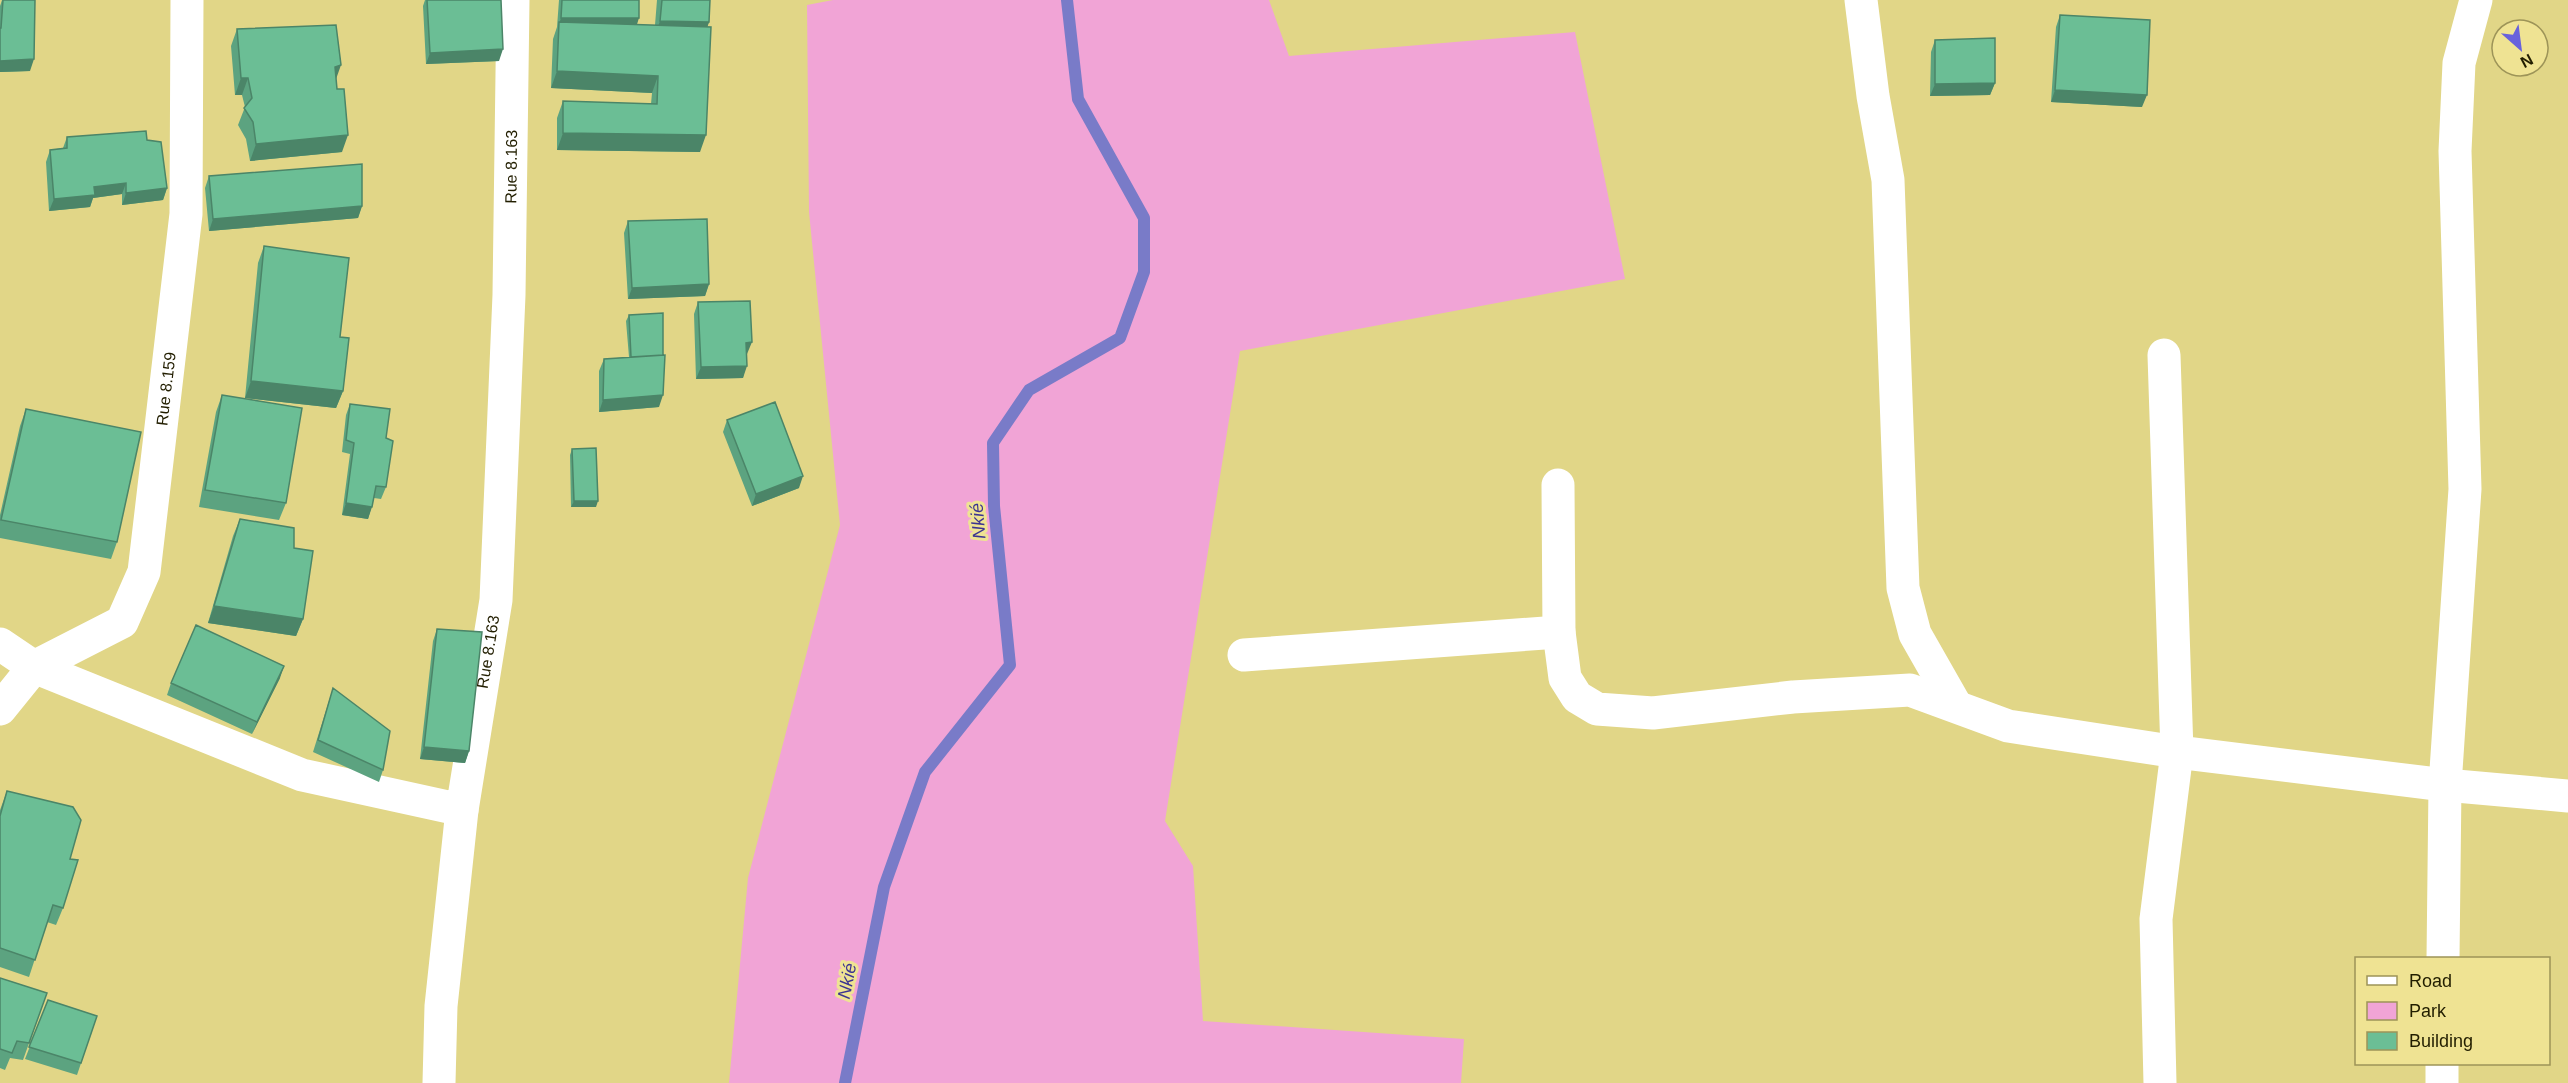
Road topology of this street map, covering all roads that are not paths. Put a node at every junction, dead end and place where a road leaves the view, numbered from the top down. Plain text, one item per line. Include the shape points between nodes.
1 (187, 0) edge
2 (513, 0) edge
3 (1861, 0) edge
4 (2476, 0) edge
5 (2164, 355) dead end
6 (1558, 485) dead end
7 (1559, 632) junction
8 (0, 644) edge
9 (1244, 655) dead end
10 (34, 667) junction
11 (1956, 706) junction
12 (0, 709) edge
13 (2177, 752) junction
14 (2445, 785) junction
15 (2568, 796) edge
16 (462, 810) junction
17 (2443, 957) edge
18 (2442, 1065) edge
19 (439, 1083) edge
20 (2160, 1083) edge
21 (2442, 1083) edge

1 - 10 street, Rue 8.159 via 186,214 144,572 122,622
2 - 16 street, Rue 8.163 via 509,295 496,600
3 - 11 street via 1888,180 1903,588 1915,634
4 - 14 street via 2459,63 2455,152 2465,489
5 - 13 street
6 - 7 street
7 - 9 street
7 - 11 street via 1565,678 1577,697 1597,709 1653,713 1793,697 1911,690
8 - 10 street
10 - 12 street, Rue 8.159
10 - 16 street via 302,775
11 - 13 street via 2008,726
13 - 14 street
13 - 20 street via 2156,919
14 - 15 street
14 - 17 street
16 - 19 street, Rue 8.163 via 441,1006
18 - 21 street

